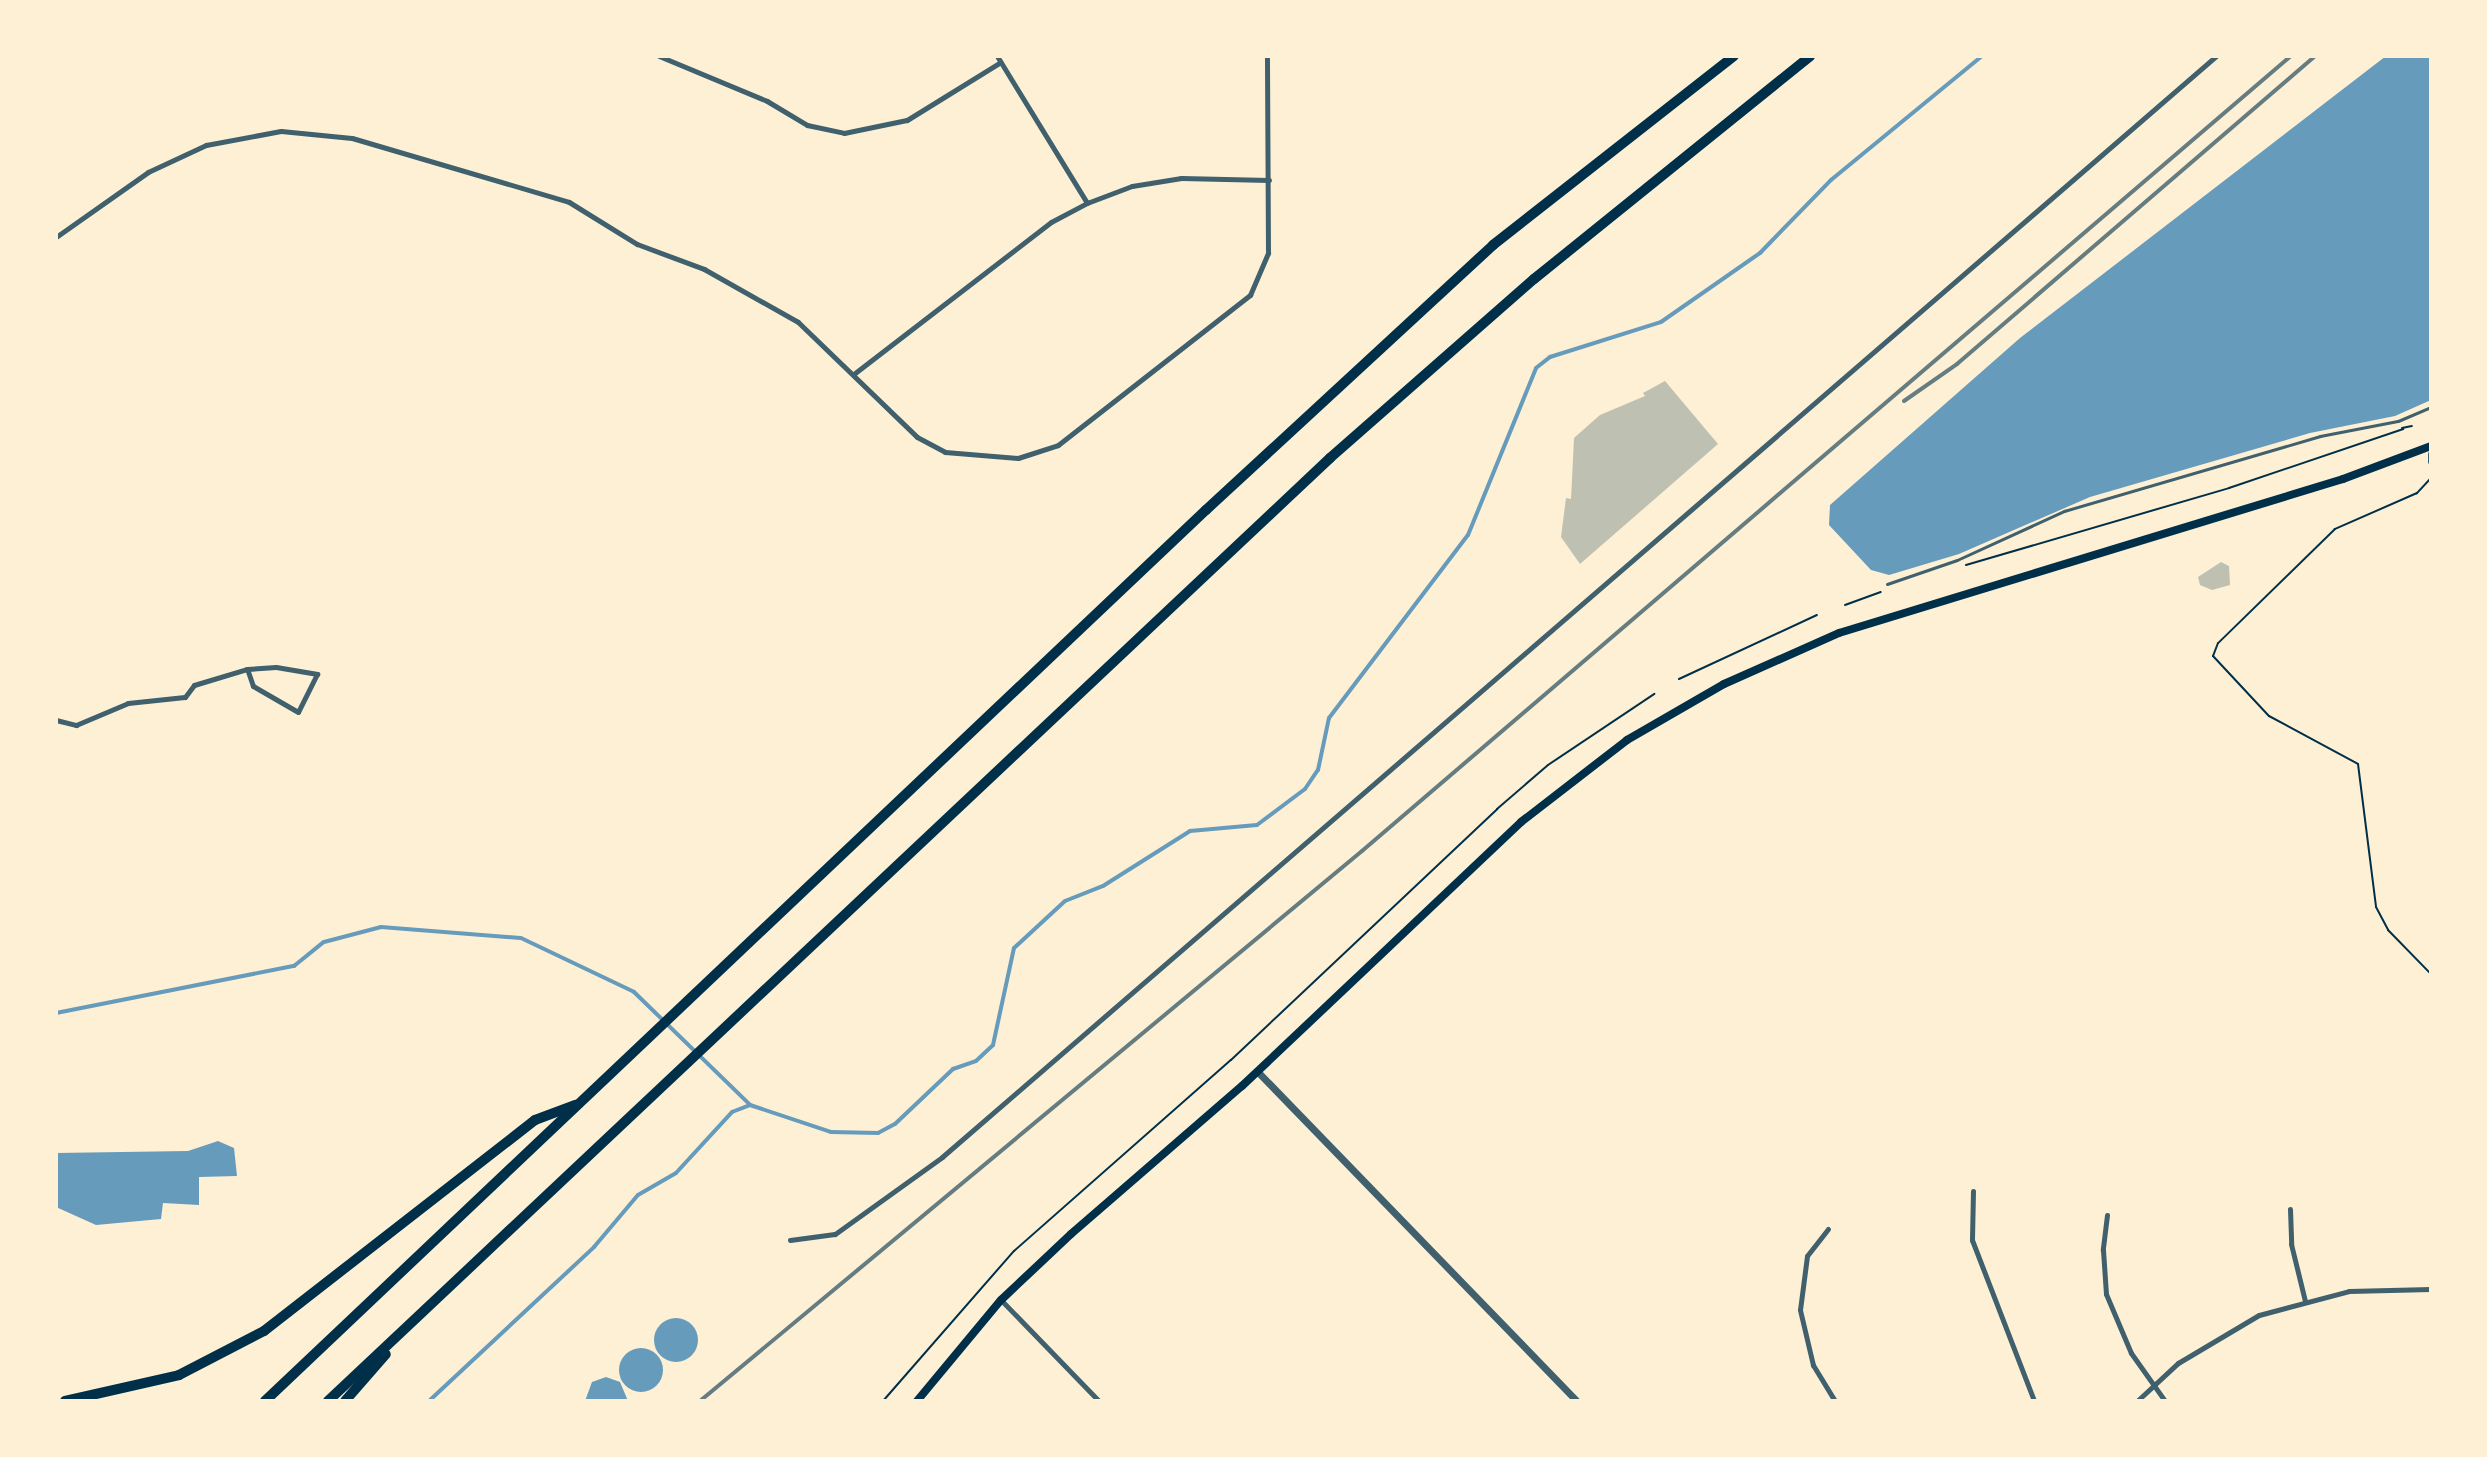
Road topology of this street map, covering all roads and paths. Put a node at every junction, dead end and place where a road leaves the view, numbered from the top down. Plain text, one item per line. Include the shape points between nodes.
1 (659, 56) edge
2 (1267, 56) edge
3 (1734, 56) edge
4 (1810, 56) edge
5 (2216, 56) edge
6 (999, 59) edge
7 (1269, 180) junction
8 (1087, 203) junction
9 (56, 237) edge
10 (855, 373) junction
11 (2431, 407) edge
12 (2404, 429) dead end
13 (2431, 446) edge
14 (2431, 454) edge
15 (2431, 461) edge
16 (2431, 478) edge
17 (1964, 566) dead end
18 (1887, 584) joint
19 (1845, 605) dead end
20 (1817, 615) dead end
21 (247, 669) junction
22 (1679, 679) dead end
23 (1654, 694) dead end
24 (56, 720) edge
25 (2431, 974) edge
26 (1257, 1071) junction
27 (581, 1102) junction
28 (1973, 1191) dead end
29 (2290, 1209) dead end
30 (2107, 1215) dead end
31 (1828, 1229) dead end
32 (790, 1240) dead end
33 (2431, 1289) edge
34 (1001, 1300) junction
35 (2305, 1301) junction
36 (421, 1313) junction
37 (2152, 1386) junction
38 (65, 1401) edge
39 (265, 1401) edge
40 (328, 1401) edge
41 (345, 1401) edge
42 (883, 1401) edge
43 (917, 1401) edge
44 (1099, 1401) edge
45 (1577, 1401) edge
46 (1835, 1401) edge
47 (2034, 1401) edge
48 (2137, 1401) edge
49 (2165, 1401) edge

1 - 6 street via 767,101 807,125 844,133 907,120
2 - 7 street
3 - 27 highway via 1493,245
4 - 36 highway via 1534,279 1330,458
5 - 32 street via 942,1157 835,1234
6 - 8 street
7 - 8 street via 1181,178 1132,186
7 - 10 street via 1268,253 1250,295 1058,445 1018,458 945,452 917,437
8 - 10 street via 1051,222
9 - 10 street via 180,155 249,134 317,131 569,202 637,244 704,269 770,304
11 - 18 lane via 2398,421 2320,436 2064,511 1957,560
12 - 17 path via 2216,492
13 - 26 main road via 2322,486 1839,633 1724,684 1627,740 1554,793
14 - 15 street
16 - 25 path via 2417,493 2335,529 2218,643 2213,656 2269,716 2358,764 2376,907 2388,930
18 - 19 path via 1881,592
20 - 22 path
21 - 21 street via 276,667 317,674 298,712 253,686
21 - 24 street via 194,685 185,697 128,703 76,725
23 - 42 path via 1548,765 1507,800 1231,1060 1024,1242 976,1289
26 - 34 main road
26 - 45 street
27 - 38 highway via 535,1120 264,1331 179,1375
27 - 39 highway
28 - 47 street via 1972,1240
29 - 35 street via 2291,1244
30 - 37 street via 2106,1294 2117,1326
31 - 46 street via 1807,1256 1800,1310 1813,1365
33 - 35 street via 2349,1291
34 - 43 main road
34 - 44 street
35 - 37 street via 2220,1334
36 - 40 highway
36 - 41 highway
37 - 48 street
37 - 49 street

